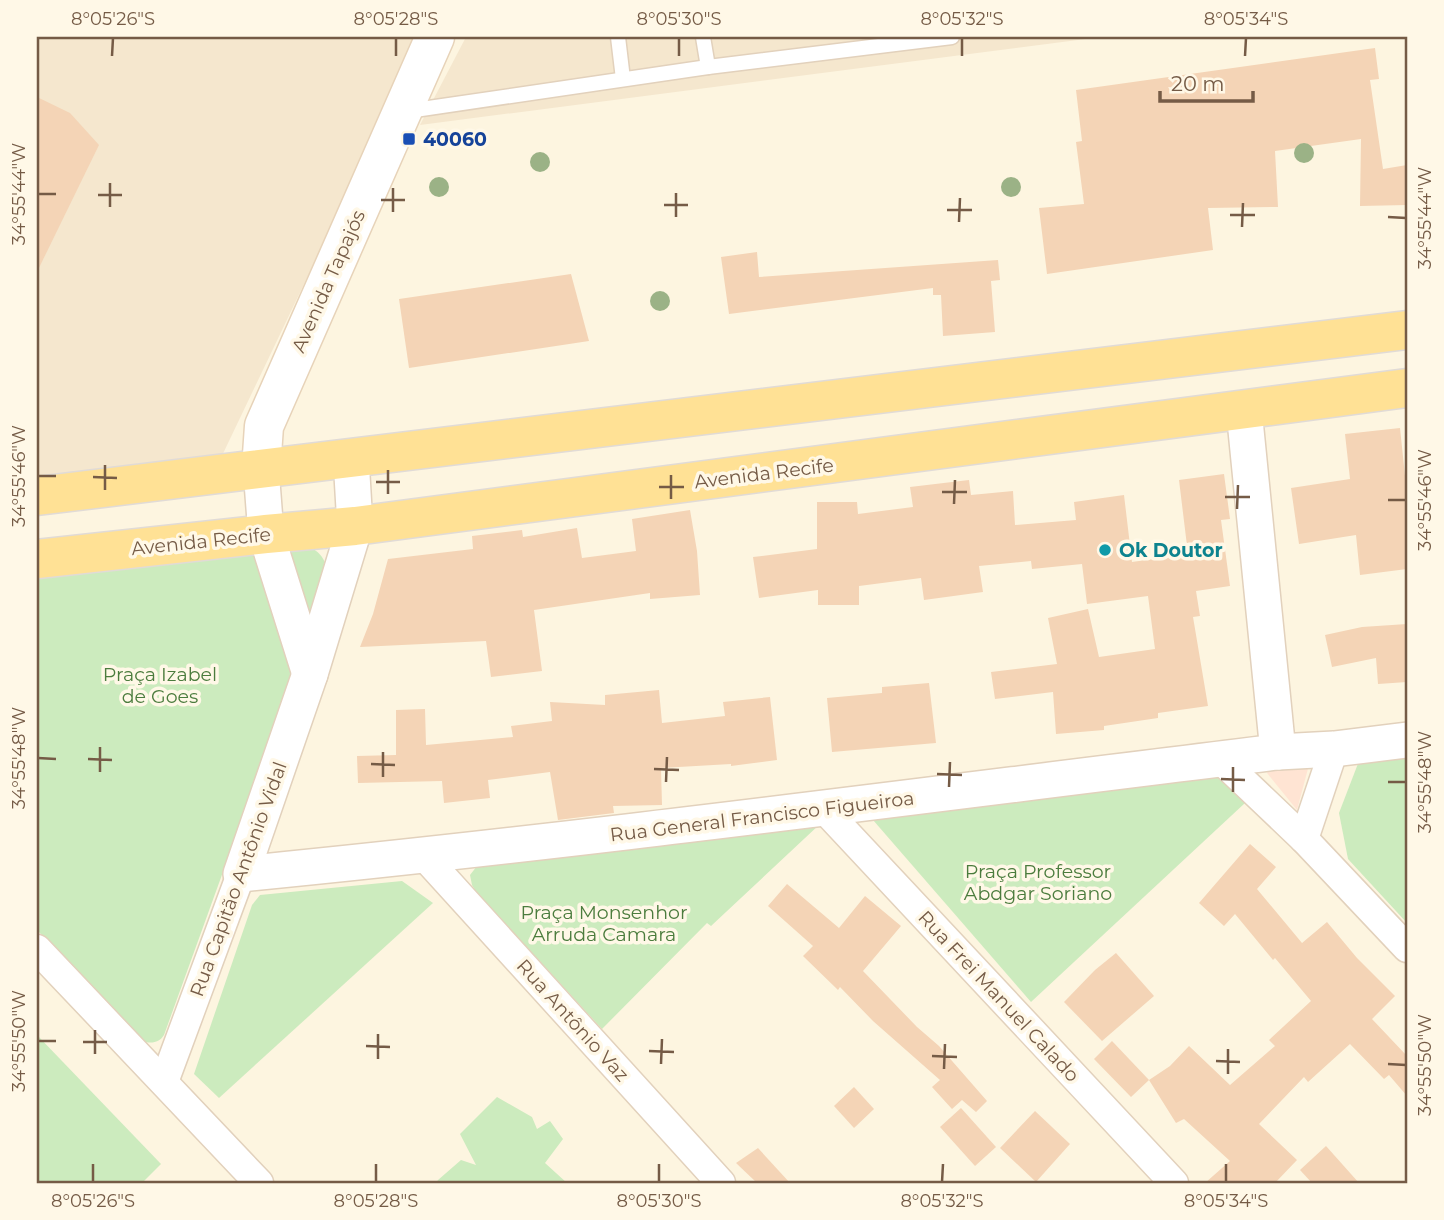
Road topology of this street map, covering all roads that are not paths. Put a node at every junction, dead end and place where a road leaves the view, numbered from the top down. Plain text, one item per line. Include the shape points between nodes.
1 (435, 37) edge
2 (618, 37) edge
3 (703, 37) edge
4 (952, 37) edge
5 (708, 67) junction
6 (623, 79) junction
7 (403, 111) junction
8 (1407, 330) edge
9 (1407, 388) edge
10 (1244, 410) junction
11 (351, 458) junction
12 (261, 469) junction
13 (37, 496) edge
14 (355, 526) junction
15 (266, 534) junction
16 (37, 559) edge
17 (310, 674) junction
18 (1407, 740) edge
19 (1334, 748) junction
20 (1278, 752) junction
21 (1220, 759) junction
22 (824, 809) junction
23 (1304, 839) junction
24 (424, 856) junction
25 (242, 874) junction
26 (1407, 948) edge
27 (37, 950) edge
28 (164, 1082) junction
29 (259, 1183) edge
30 (722, 1183) edge
31 (1174, 1183) edge

1 - 7 main road, Avenida Tapajós
2 - 6 lane
3 - 5 lane
4 - 5 lane
5 - 6 lane
6 - 7 lane
7 - 12 main road, Avenida Tapajós via 264,426
8 - 11 main road
9 - 10 main road, Avenida Recife
10 - 14 main road, Avenida Recife
10 - 20 street
11 - 12 main road
11 - 14 street, Rua Capitão Antônio Vidal
12 - 13 main road
12 - 15 street, Avenida Tapajós
14 - 15 main road, Avenida Recife
14 - 17 street, Rua Capitão Antônio Vidal
15 - 16 main road, Avenida Recife
15 - 17 street
17 - 25 street, Rua Capitão Antônio Vidal
18 - 19 street, Rua General Francisco Figueiroa
19 - 20 street, Rua General Francisco Figueiroa
19 - 23 street
20 - 21 street, Rua General Francisco Figueiroa
21 - 22 street, Rua General Francisco Figueiroa
21 - 23 street
22 - 24 street, Rua General Francisco Figueiroa
22 - 31 street, Rua Frei Manuel Calado
23 - 26 street
24 - 25 street, Rua General Francisco Figueiroa
24 - 30 street, Rua Antônio Vaz
25 - 28 street, Rua Capitão Antônio Vidal
27 - 28 street
28 - 29 street

